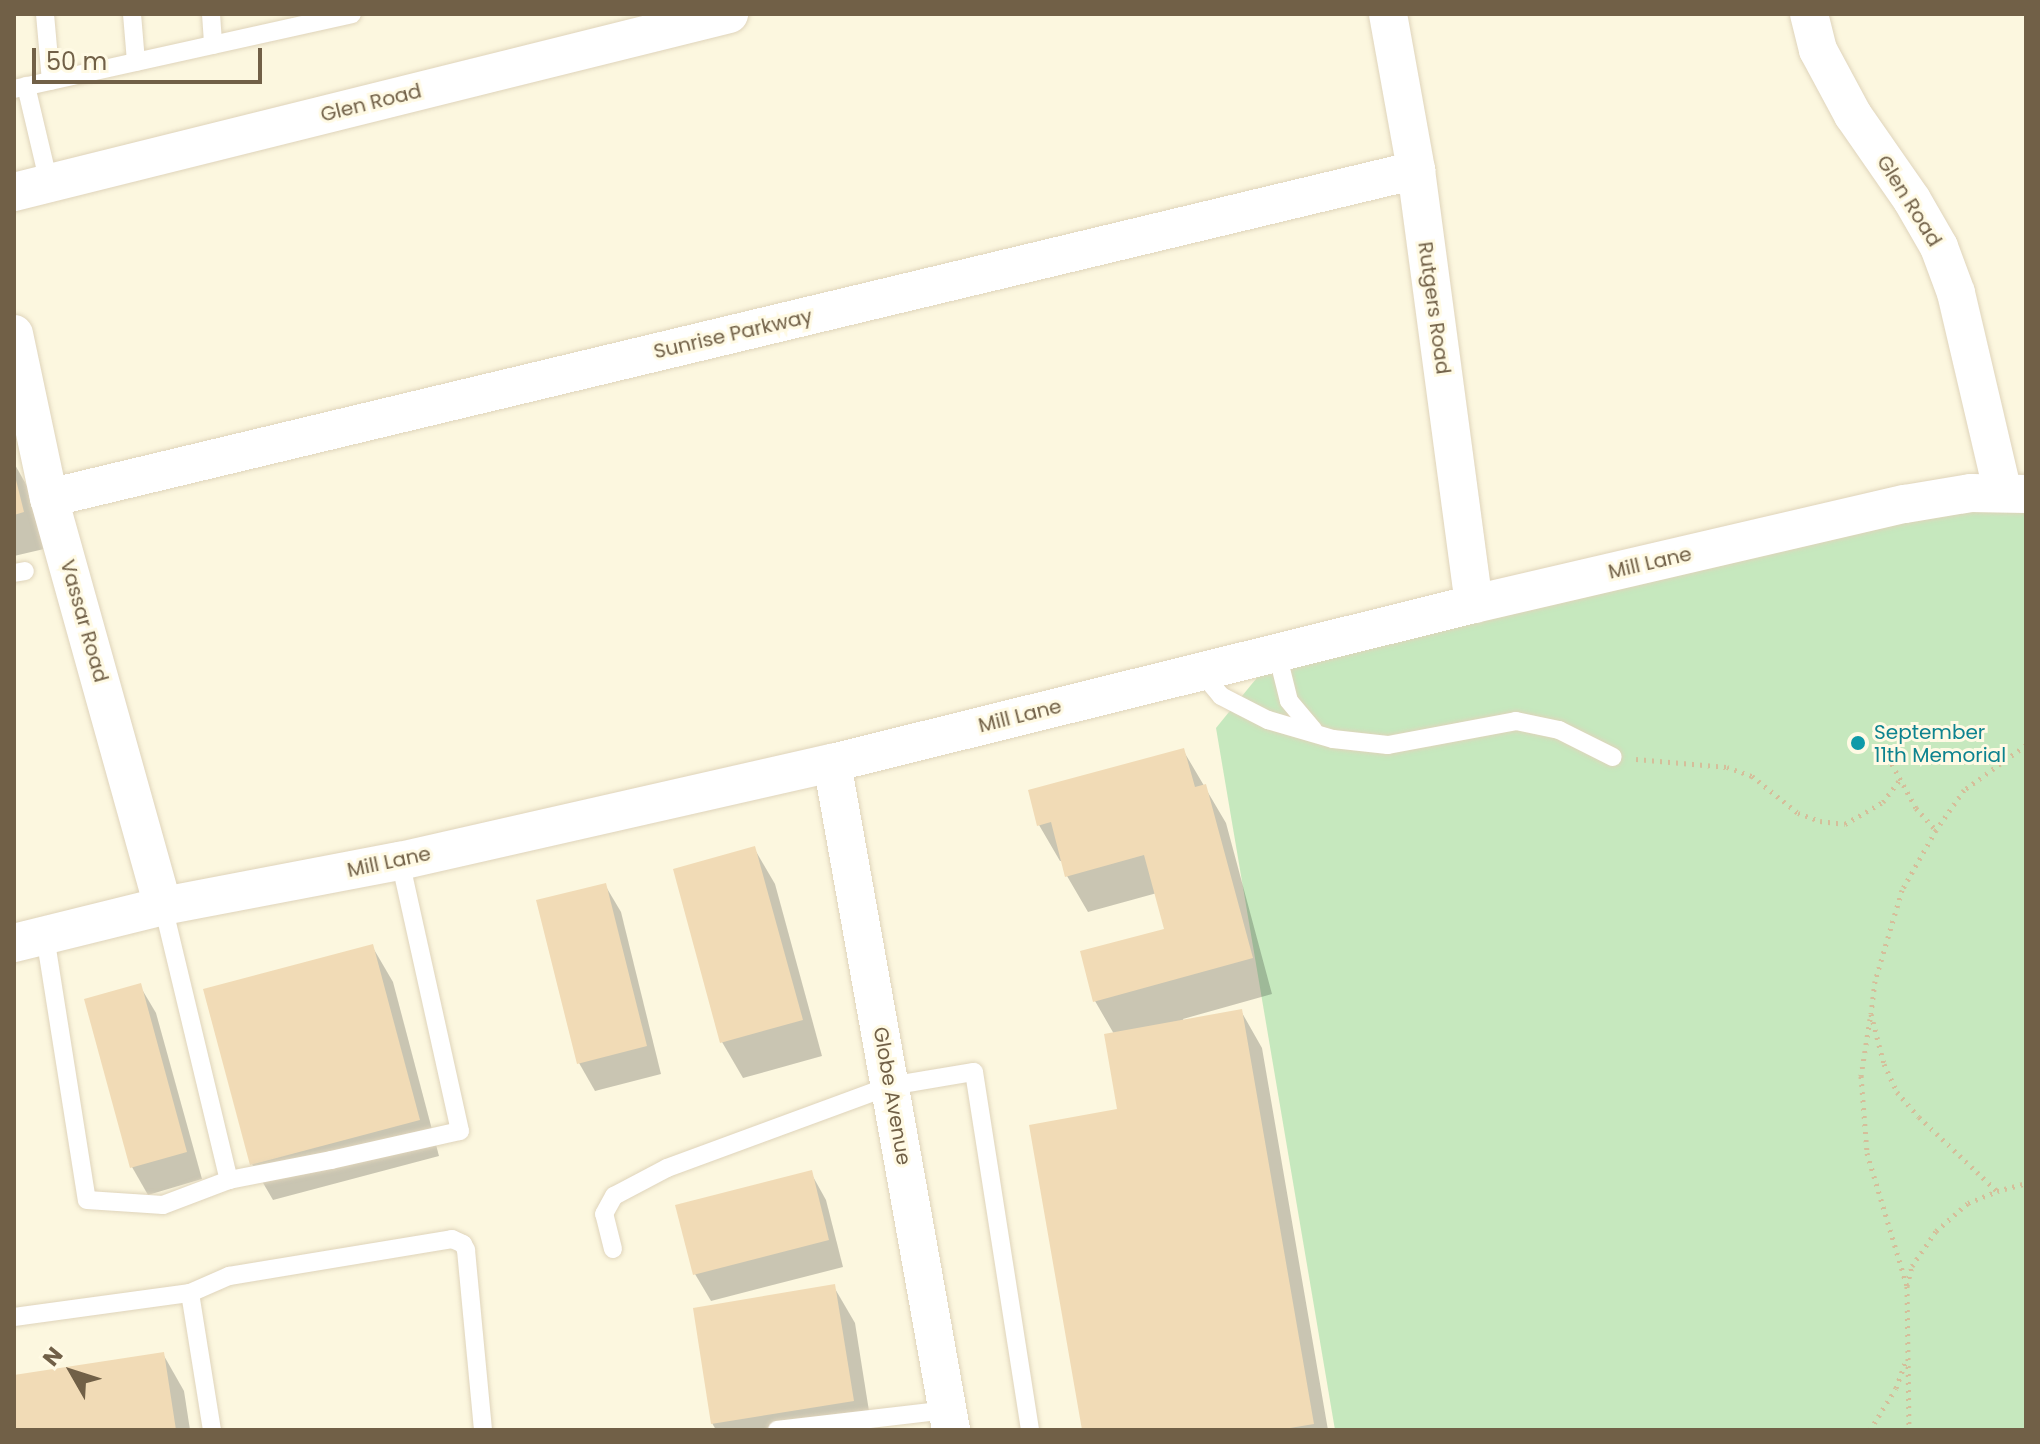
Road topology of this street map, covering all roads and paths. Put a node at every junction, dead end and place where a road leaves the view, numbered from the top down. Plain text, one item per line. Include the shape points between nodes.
1 (45, 14) edge
2 (132, 14) edge
3 (211, 14) edge
4 (352, 14) edge
5 (729, 14) edge
6 (1388, 14) edge
7 (1809, 14) edge
8 (293, 20) edge
9 (213, 45) junction
10 (136, 62) junction
11 (51, 81) junction
12 (20, 87) edge
13 (1416, 170) junction
14 (32, 187) edge
15 (14, 334) edge
16 (24, 431) edge
17 (2014, 493) edge
18 (49, 498) junction
19 (1474, 604) junction
20 (1277, 653) junction
21 (1201, 672) junction
22 (1315, 732) junction
23 (2026, 745) edge
24 (1884, 750) dead end
25 (1613, 757) joint
26 (832, 763) junction
27 (1901, 778) junction
28 (1936, 830) junction
29 (400, 861) junction
30 (163, 906) junction
31 (29, 939) edge
32 (1871, 1014) junction
33 (890, 1086) junction
34 (229, 1180) junction
35 (2026, 1183) edge
36 (1997, 1191) junction
37 (613, 1249) dead end
38 (1907, 1286) junction
39 (190, 1293) junction
40 (14, 1317) edge
41 (1907, 1359) junction
42 (950, 1420) edge
43 (212, 1430) edge
44 (483, 1430) edge
45 (777, 1430) edge
46 (1030, 1430) edge
47 (1870, 1430) edge
48 (1909, 1430) edge

1 - 11 lane
2 - 10 lane
3 - 9 lane
4 - 8 lane
5 - 14 street, Glen Road
6 - 13 street, Rutgers Road
7 - 17 street, Glen Road via 1818,50 1853,115 1939,247
8 - 9 lane
9 - 10 lane
10 - 11 lane
11 - 12 lane
12 - 14 lane
13 - 18 street, Sunrise Parkway
13 - 19 street, Rutgers Road
15 - 16 street, Vassar Road
16 - 18 street, Vassar Road
17 - 19 street, Mill Lane via 1971,493 1905,504
18 - 30 street, Vassar Road
19 - 20 street, Mill Lane
20 - 21 street, Mill Lane
20 - 22 lane via 1289,701
21 - 22 lane via 1221,696 1268,720
21 - 26 street, Mill Lane
22 - 25 lane via 1388,745 1516,721 1559,730
23 - 28 path via 1964,790
24 - 27 path
25 - 27 path via 1727,767 1752,776 1798,813 1845,824 1883,802
26 - 29 street, Mill Lane
26 - 33 street, Globe Avenue
27 - 28 path via 1916,808
28 - 32 path via 1902,890 1875,981
29 - 30 street, Mill Lane
29 - 34 lane via 460,1131
30 - 31 street, Mill Lane
30 - 34 lane
31 - 34 lane via 87,1200 163,1205
32 - 36 path via 1897,1092
32 - 38 path via 1861,1076 1867,1153
33 - 37 lane via 667,1168 614,1196 604,1214
33 - 42 street, Globe Avenue
33 - 46 lane via 974,1072
35 - 36 path
36 - 38 path via 1968,1203 1936,1231 1912,1266
38 - 41 path
39 - 40 lane
39 - 43 lane
39 - 44 lane via 229,1276 443,1240 459,1242 466,1250
41 - 47 path
41 - 48 path
42 - 45 lane

